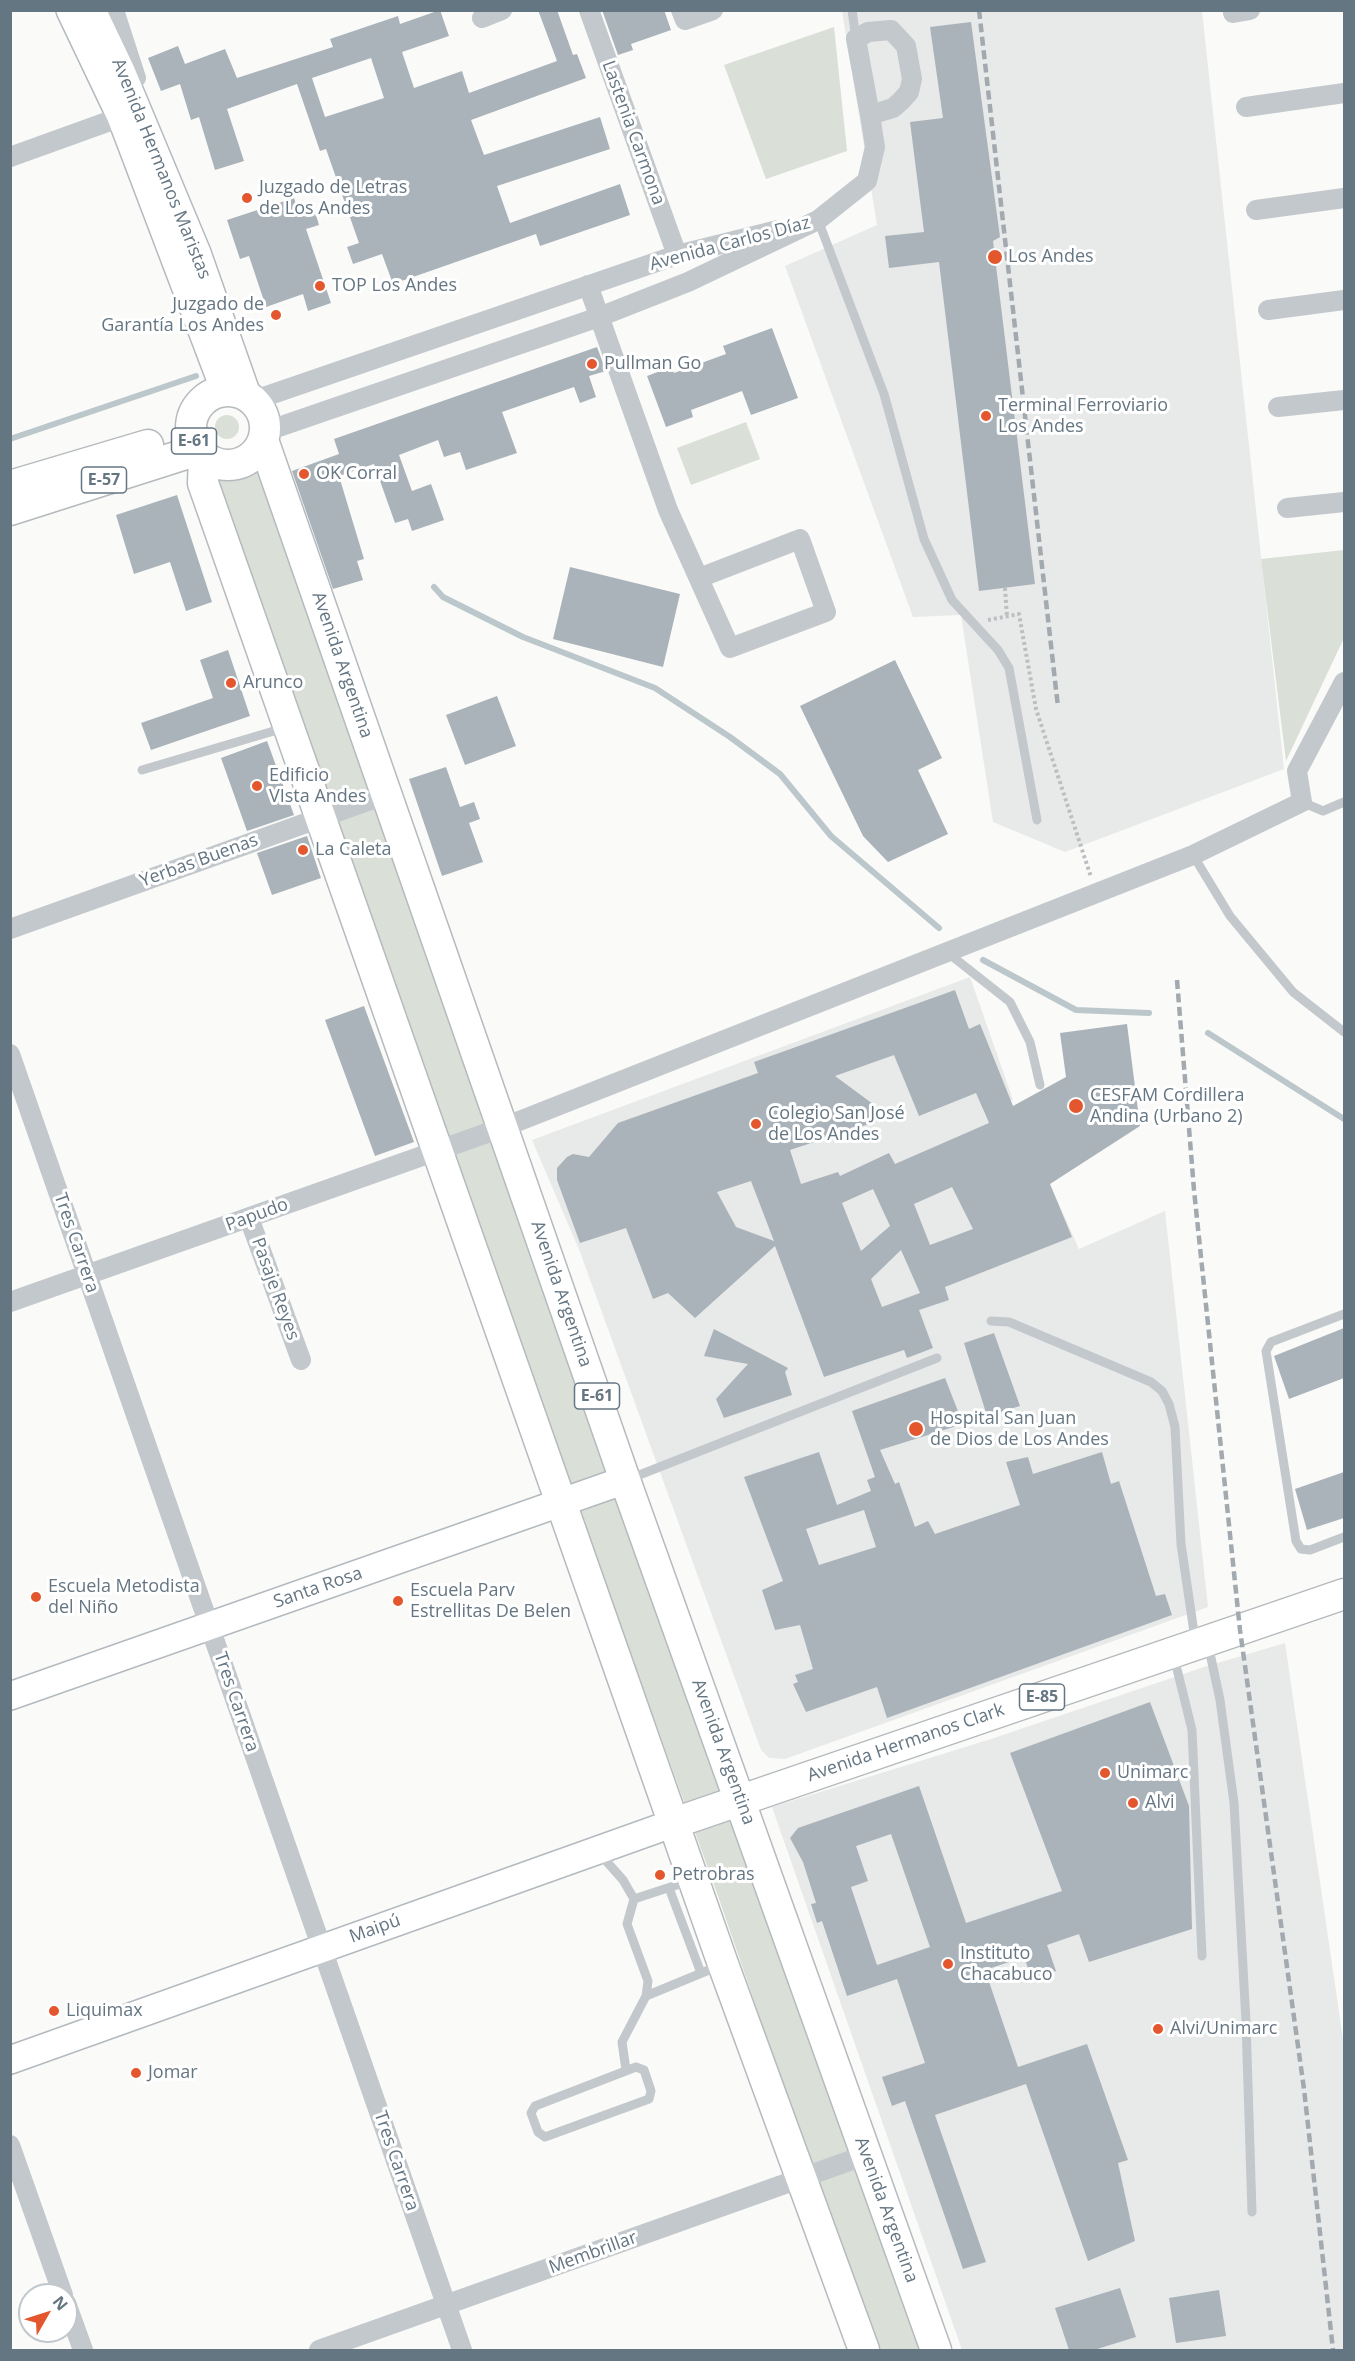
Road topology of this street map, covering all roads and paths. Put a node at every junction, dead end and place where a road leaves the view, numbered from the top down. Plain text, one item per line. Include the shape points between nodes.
1 (70, 10) edge
2 (92, 10) edge
3 (114, 10) edge
4 (502, 10) edge
5 (589, 10) edge
6 (681, 10) edge
7 (713, 10) edge
8 (852, 10) edge
9 (482, 18) dead end
10 (856, 39) junction
11 (1344, 93) edge
12 (1246, 106) dead end
13 (870, 115) junction
14 (121, 117) junction
15 (10, 157) edge
16 (173, 195) junction
17 (1344, 198) edge
18 (1256, 210) dead end
19 (818, 220) junction
20 (677, 255) junction
21 (588, 285) junction
22 (1344, 300) edge
23 (1268, 310) dead end
24 (599, 317) junction
25 (242, 397) junction
26 (1344, 400) edge
27 (1278, 407) dead end
28 (263, 436) junction
29 (198, 446) junction
30 (10, 486) edge
31 (1344, 502) edge
32 (1287, 508) dead end
33 (10, 510) edge
34 (699, 578) junction
35 (1005, 588) dead end
36 (1007, 617) junction
37 (972, 622) junction
38 (1344, 682) edge
39 (289, 726) junction
40 (142, 770) dead end
41 (387, 794) junction
42 (1302, 802) junction
43 (1344, 802) edge
44 (322, 818) junction
45 (1037, 820) dead end
46 (1193, 855) junction
47 (1097, 891) junction
48 (10, 929) edge
49 (948, 953) junction
50 (1344, 1032) edge
51 (10, 1054) edge
52 (1040, 1085) dead end
53 (504, 1127) junction
54 (436, 1151) junction
55 (249, 1218) junction
56 (87, 1275) junction
57 (10, 1302) edge
58 (1344, 1314) edge
59 (991, 1321) dead end
60 (937, 1358) dead end
61 (301, 1360) dead end
62 (625, 1480) junction
63 (561, 1503) junction
64 (1344, 1537) edge
65 (1344, 1594) edge
66 (210, 1626) junction
67 (1192, 1646) junction
68 (10, 1696) edge
69 (740, 1800) junction
70 (674, 1822) junction
71 (597, 1850) junction
72 (681, 1884) junction
73 (634, 1899) junction
74 (322, 1948) junction
75 (1202, 1956) dead end
76 (712, 1968) junction
77 (646, 1996) junction
78 (10, 2060) edge
79 (626, 2070) junction
80 (10, 2145) edge
81 (866, 2155) junction
82 (800, 2179) junction
83 (1252, 2212) dead end
84 (59, 2283) edge
85 (446, 2305) junction
86 (319, 2350) edge
87 (462, 2350) edge
88 (864, 2350) edge
89 (936, 2350) edge

1 - 14 main road, Avenida Hermanos Maristas / E-61
2 - 16 main road, Avenida Hermanos Maristas / E-61
3 - 16 street
4 - 9 street
5 - 20 street, Lastenia Carmona
6 - 7 street via 685,21
8 - 10 lane
10 - 13 street
10 - 13 street via 868,32 891,30 906,46 912,80 909,92 893,108
11 - 12 street
13 - 19 street via 874,147 867,181
14 - 15 street
14 - 25 main road, Avenida Hermanos Maristas / E-61
16 - 25 main road, Avenida Hermanos Maristas / E-61 via 197,253
17 - 18 street
19 - 20 street, Avenida Carlos Díaz
19 - 24 street, Avenida Carlos Díaz via 688,282
19 - 37 lane via 884,394 924,539 952,600
20 - 21 street, Avenida Carlos Díaz
21 - 24 street
21 - 25 street, Avenida Carlos Díaz
22 - 23 street
24 - 28 street, Avenida Carlos Díaz
24 - 34 street via 668,510
25 - 28 main road, Avenida Argentina / E-61 via 262,415
25 - 29 main road, E-61 via 211,395 199,404 192,418
26 - 27 street
28 - 29 main road, E-61 via 254,454 241,463 218,464
28 - 41 main road, Avenida Argentina / E-61
29 - 30 main road, E-57
29 - 33 main road, E-57
29 - 39 main road, E-61 via 203,483
31 - 32 street
34 - 34 street via 800,539 826,612 730,648
35 - 36 path
36 - 37 path
36 - 47 path via 1019,614 1036,710
37 - 45 lane via 1009,668
38 - 42 street via 1297,771
39 - 40 lane
39 - 44 main road, E-61
41 - 44 street, Yerbas Buenas
41 - 53 main road, Avenida Argentina / E-61
42 - 43 lane via 1323,811
42 - 46 street, Papudo
44 - 48 street, Yerbas Buenas
44 - 54 main road, E-61
46 - 47 street, Papudo
46 - 50 lane via 1230,916 1293,992
47 - 49 street, Papudo
49 - 52 lane via 1010,1002 1029,1042
49 - 53 street, Papudo
51 - 56 street, Tres Carrera
53 - 54 street, Papudo
53 - 62 main road, Avenida Argentina / E-61
54 - 55 street, Papudo
54 - 63 main road, E-61
55 - 56 street, Papudo
55 - 61 street, Pasaje Reyes
56 - 57 street, Papudo
56 - 66 street, Tres Carrera
58 - 64 lane via 1270,1342 1266,1351 1296,1541 1301,1549 1310,1550
59 - 67 lane via 1009,1322 1162,1390 1175,1427 1181,1545
60 - 62 lane
62 - 63 main road, Santa Rosa
62 - 69 main road, Avenida Argentina / E-61
63 - 66 main road, Santa Rosa
63 - 70 main road, E-61
65 - 67 main road, Avenida Hermanos Clark / E-85
66 - 68 main road, Santa Rosa
66 - 74 street, Tres Carrera
67 - 69 main road, Avenida Hermanos Clark / E-85
67 - 75 lane
67 - 83 lane via 1220,1700 1234,1803
69 - 70 main road, Maipú / E-85
69 - 81 main road, Avenida Argentina / E-61
70 - 71 main road, Maipú
70 - 72 main road, E-61
71 - 73 lane
71 - 74 main road, Maipú
72 - 73 lane
72 - 76 main road, E-61
73 - 77 lane via 627,1924 648,1981
74 - 78 main road, Maipú
74 - 85 street, Tres Carrera
76 - 77 lane
76 - 82 main road, E-61
77 - 79 lane via 622,2042
79 - 79 lane via 535,2106 531,2113 538,2132 545,2137 649,2099 651,2091 644,2070
80 - 84 street
81 - 82 street, Membrillar
81 - 89 main road, Avenida Argentina / E-61
82 - 85 street, Membrillar
82 - 88 main road, E-61
85 - 86 street, Membrillar
85 - 87 street, Tres Carrera

